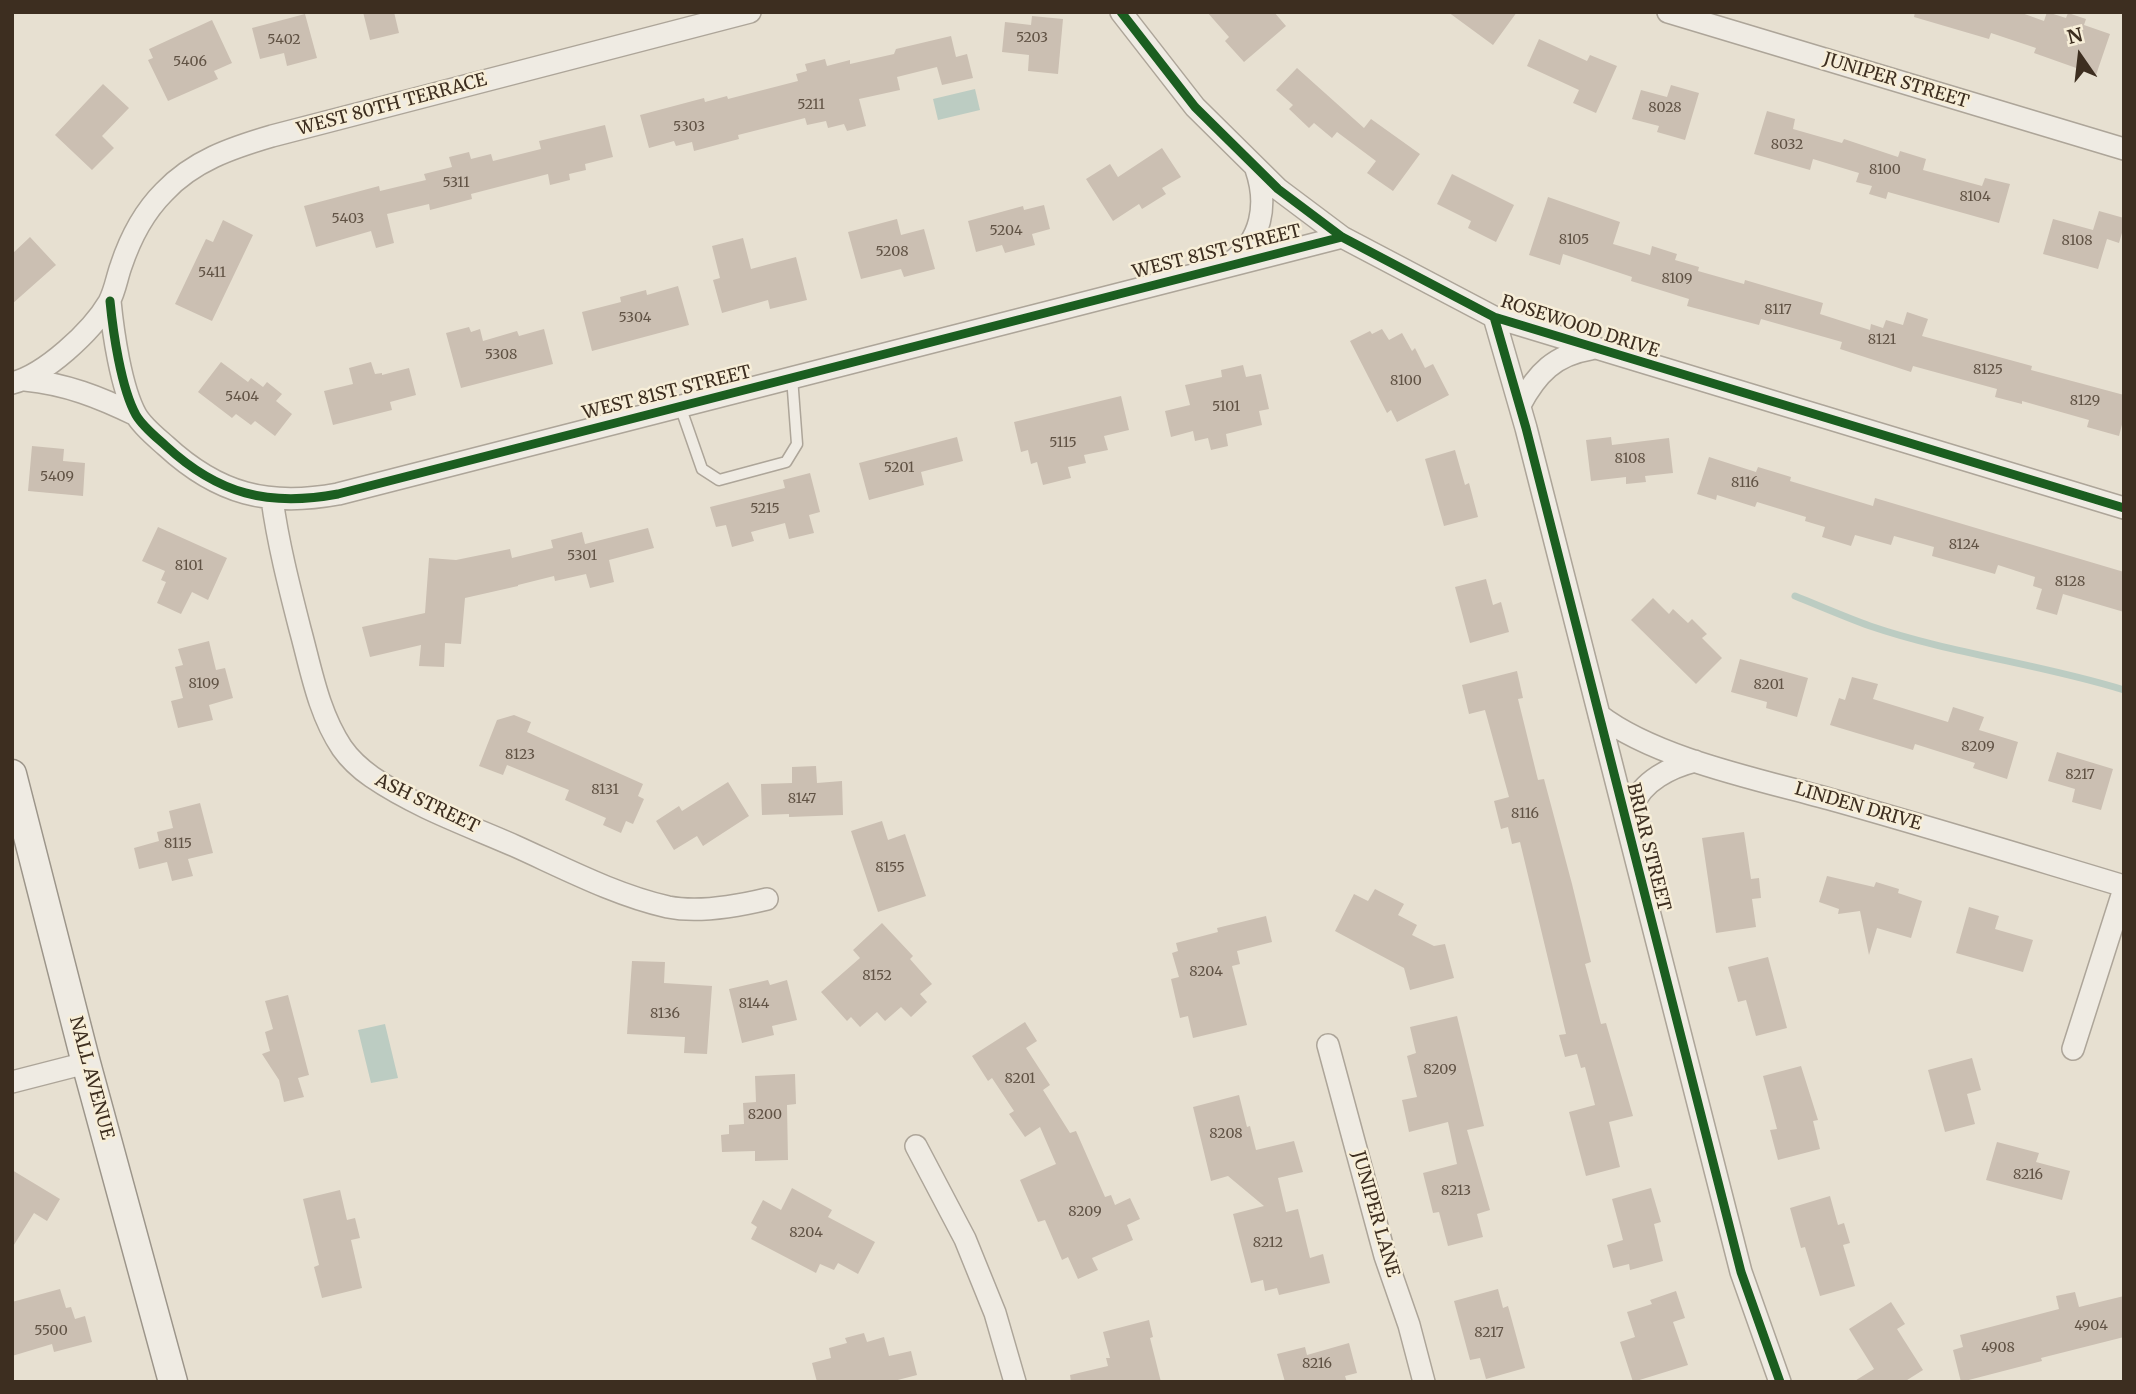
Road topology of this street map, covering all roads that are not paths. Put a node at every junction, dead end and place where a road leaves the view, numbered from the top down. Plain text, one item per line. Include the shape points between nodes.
1 (750, 12) edge
2 (1121, 12) edge
3 (1668, 12) edge
4 (2124, 149) edge
5 (1255, 169) junction
6 (1342, 237) junction
7 (1225, 267) junction
8 (110, 301) junction
9 (1494, 317) junction
10 (1591, 349) junction
11 (792, 377) junction
12 (19, 382) edge
13 (1520, 405) junction
14 (680, 406) junction
15 (136, 415) junction
16 (272, 499) junction
17 (2124, 508) edge
18 (1599, 715) junction
19 (1695, 761) junction
20 (12, 774) edge
21 (1627, 830) junction
22 (2124, 888) edge
23 (767, 899) dead end
24 (1328, 1045) dead end
25 (2073, 1049) dead end
26 (86, 1063) junction
27 (12, 1082) edge
28 (916, 1146) dead end
29 (173, 1382) edge
30 (1015, 1382) edge
31 (1424, 1382) edge
32 (1780, 1382) edge

1 - 8 street, WEST 80TH TERRACE via 227,149 198,164 164,192 139,223
2 - 5 street, ROSEWOOD DRIVE via 1195,107
3 - 4 street, JUNIPER STREET
5 - 6 street, ROSEWOOD DRIVE
5 - 7 street via 1263,199 1257,230 1251,244
6 - 7 street, WEST 81ST STREET
6 - 9 street, ROSEWOOD DRIVE
7 - 11 street, WEST 81ST STREET
8 - 12 street, WEST 81ST STREET via 65,351
8 - 15 street, WEST 81ST STREET via 120,365
9 - 10 street, ROSEWOOD DRIVE
9 - 13 street, BRIAR STREET
10 - 13 street via 1571,352 1546,370
10 - 17 street, ROSEWOOD DRIVE
11 - 14 street, WEST 81ST STREET
11 - 14 lane via 797,444 786,462 719,480 702,469
12 - 15 street, WEST 81ST STREET via 54,383 80,390
13 - 18 street, BRIAR STREET
14 - 16 street, WEST 81ST STREET via 338,494 306,500
15 - 16 street, WEST 81ST STREET via 171,451 204,475 231,489
16 - 23 street, ASH STREET via 286,572 327,724 344,751 369,776 406,798 646,901 671,908 713,908
18 - 19 street, LINDEN DRIVE via 1624,733
18 - 21 street, BRIAR STREET
19 - 21 street via 1672,768 1650,783 1633,805
19 - 22 street, LINDEN DRIVE
20 - 26 main road, NALL AVENUE
21 - 32 street, BRIAR STREET via 1741,1272
22 - 25 street, LINDEN DRIVE
24 - 31 street, JUNIPER LANE
26 - 27 street
26 - 29 main road, NALL AVENUE
28 - 30 street via 965,1239 995,1313

